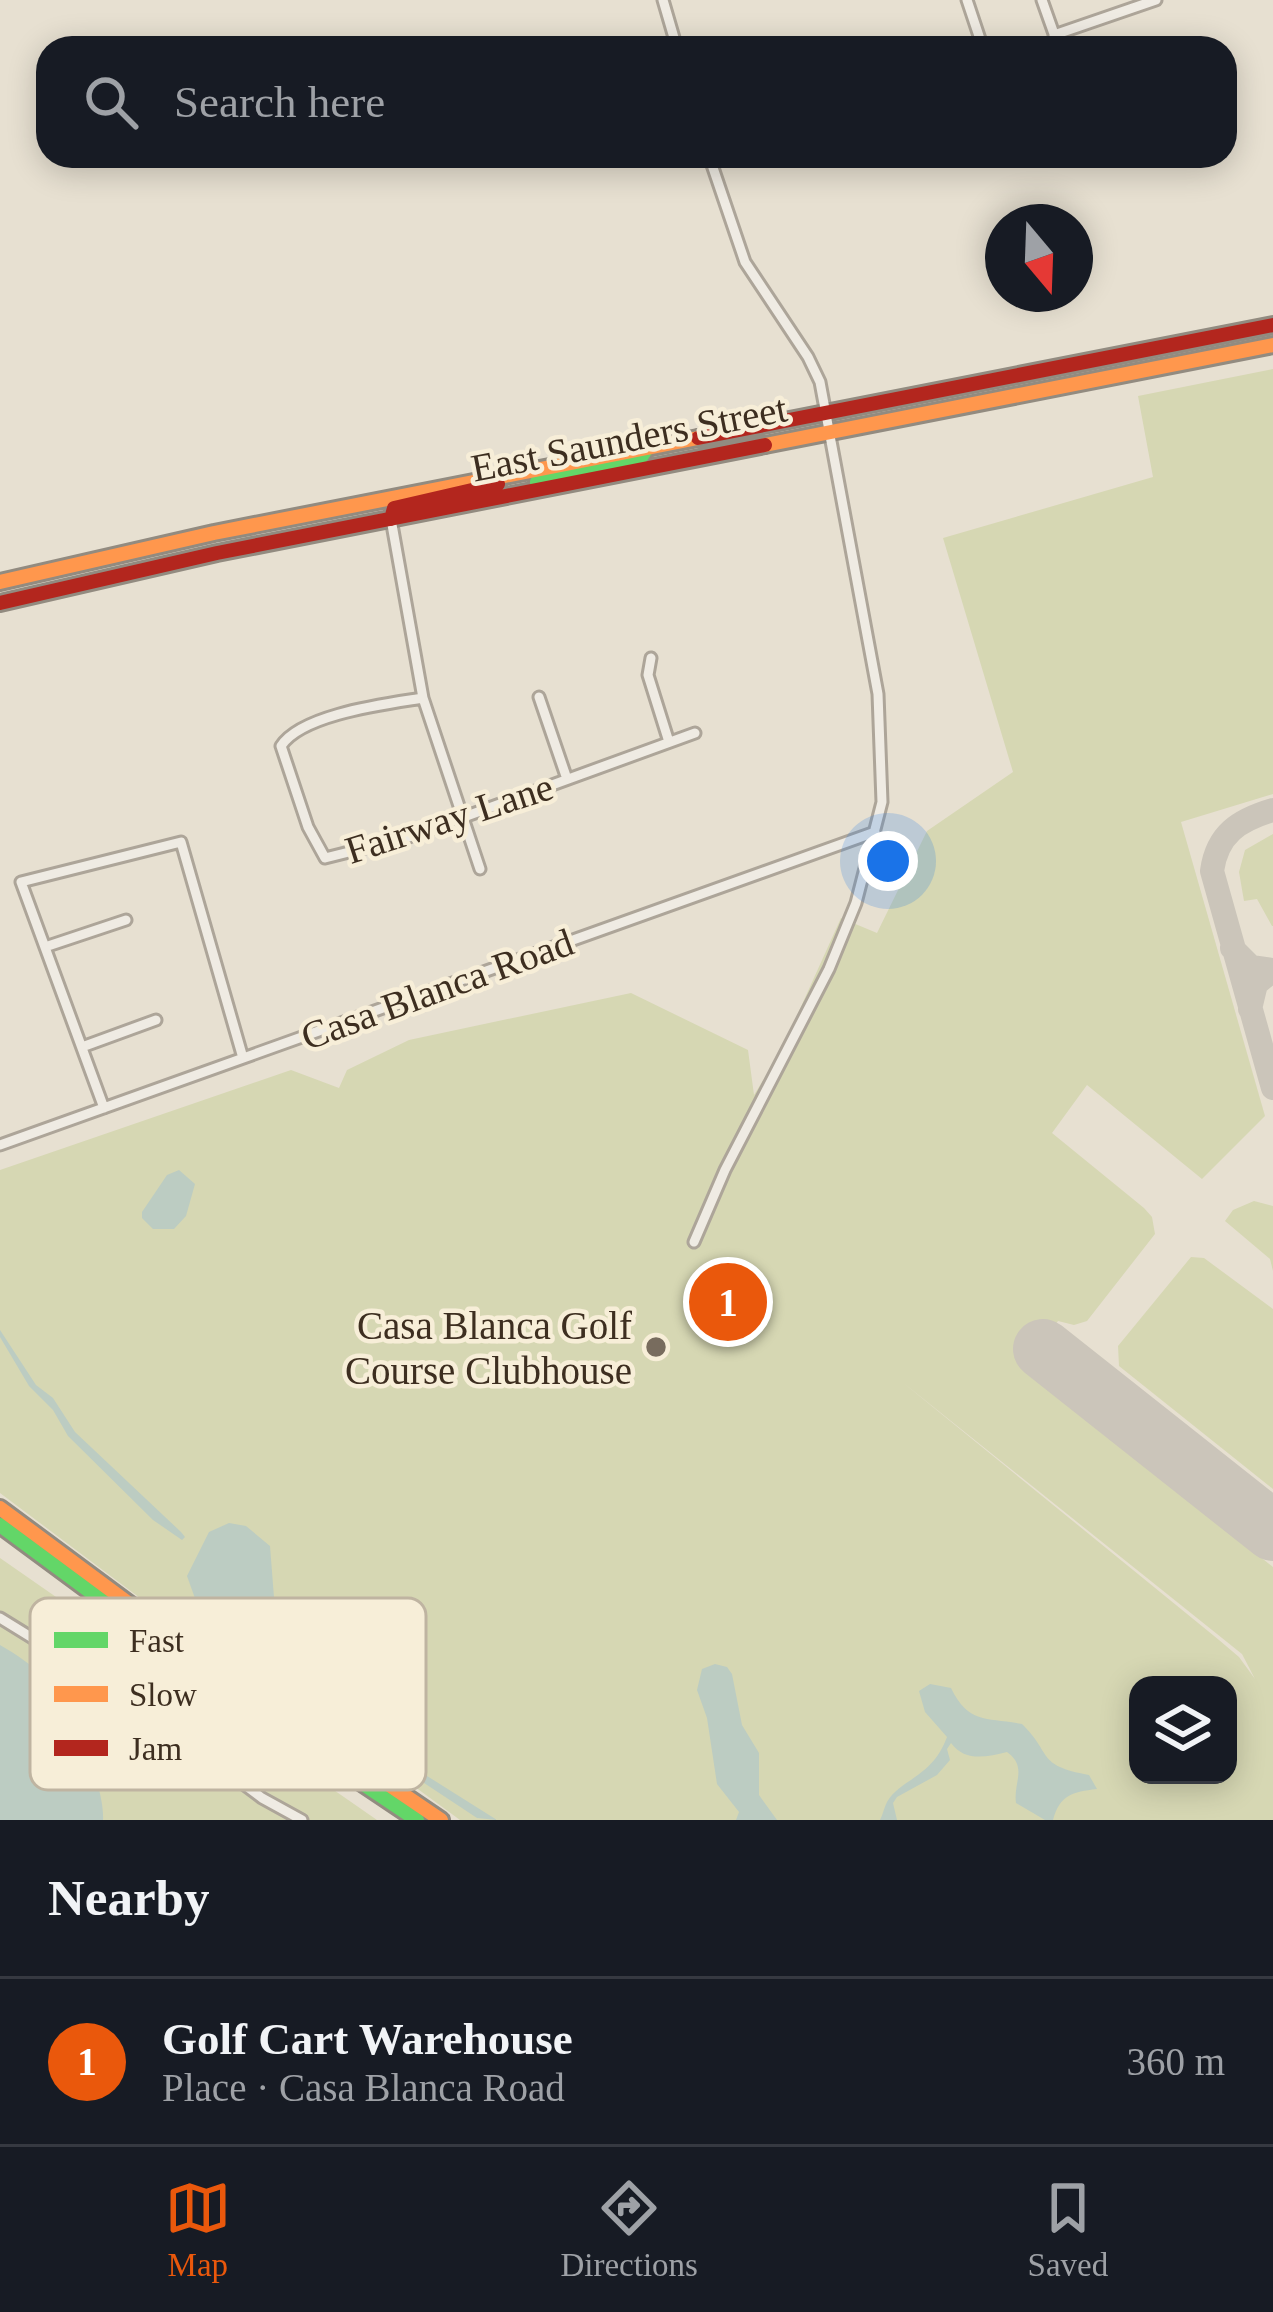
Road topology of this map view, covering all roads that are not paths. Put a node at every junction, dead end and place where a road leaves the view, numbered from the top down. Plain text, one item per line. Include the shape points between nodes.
1 (663, 0) edge
2 (967, 0) edge
3 (1042, 0) edge
4 (1156, 0) edge
5 (1054, 35) joint
6 (674, 36) edge
7 (978, 36) edge
8 (713, 168) edge
9 (1273, 325) edge
10 (1273, 345) edge
11 (826, 413) junction
12 (829, 433) junction
13 (647, 448) junction
14 (518, 473) junction
15 (519, 494) junction
16 (391, 519) junction
17 (0, 583) edge
18 (0, 603) edge
19 (651, 658) dead end
20 (424, 698) junction
21 (539, 698) dead end
22 (695, 733) dead end
23 (669, 742) junction
24 (567, 779) junction
25 (461, 816) junction
26 (874, 832) junction
27 (480, 869) dead end
28 (126, 920) dead end
29 (45, 947) junction
30 (156, 1021) dead end
31 (82, 1047) junction
32 (243, 1058) junction
33 (104, 1108) junction
34 (0, 1145) edge
35 (694, 1242) dead end
36 (0, 1508) edge
37 (0, 1525) edge
38 (98, 1598) edge
39 (122, 1598) edge
40 (0, 1618) edge
41 (30, 1637) edge
42 (251, 1790) edge
43 (372, 1790) edge
44 (397, 1790) edge
45 (302, 1820) edge
46 (417, 1820) edge
47 (441, 1820) edge

1 - 6 street
2 - 7 street
3 - 5 street
4 - 5 street
8 - 11 street via 745,262 817,372
9 - 11 main road, East Saunders Street
10 - 12 main road, East Saunders Street
11 - 12 street
11 - 13 main road, East Saunders Street
12 - 15 main road, East Saunders Street
12 - 26 street via 878,694 882,802
13 - 14 main road, East Saunders Street
13 - 15 main road via 638,460 529,484
14 - 16 main road via 475,492 394,508
14 - 17 main road, East Saunders Street
15 - 16 main road, East Saunders Street
16 - 18 main road, East Saunders Street
16 - 20 street
19 - 23 street via 648,675
20 - 25 street
20 - 25 street, Fairway Lane via 290,732 281,746 325,858
21 - 24 street
22 - 23 street, Fairway Lane
23 - 24 street, Fairway Lane
24 - 25 street, Fairway Lane
25 - 27 street
26 - 32 street, Casa Blanca Road
26 - 35 street via 829,969
28 - 29 street
29 - 31 street
29 - 32 street via 21,882 181,842
30 - 31 street
31 - 33 street
32 - 33 street, Casa Blanca Road
33 - 34 street, Casa Blanca Road
36 - 39 main road
37 - 38 main road
40 - 41 street
42 - 45 street
43 - 46 main road
44 - 47 main road

